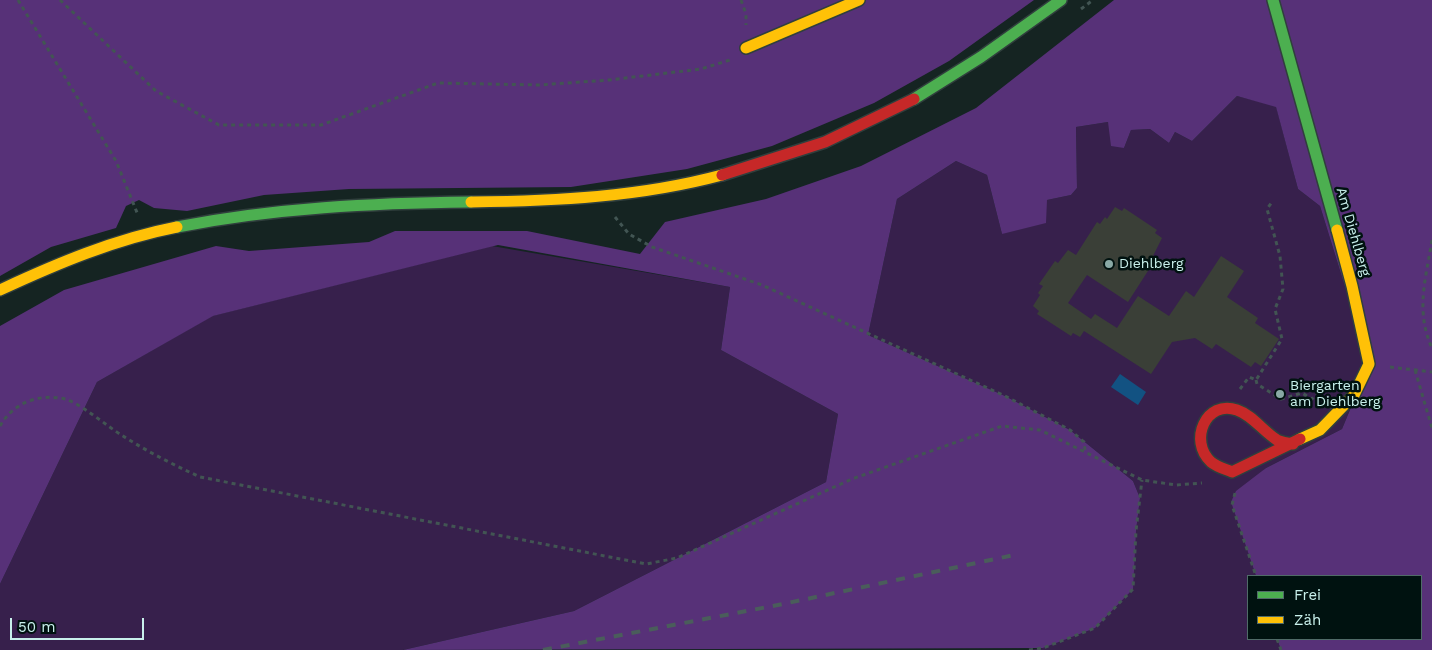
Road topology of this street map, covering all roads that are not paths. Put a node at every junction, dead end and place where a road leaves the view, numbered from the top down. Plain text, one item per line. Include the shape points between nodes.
1 (859, 0) edge
2 (1061, 0) edge
3 (1273, 0) edge
4 (746, 48) road end
5 (0, 290) edge
6 (1293, 444) junction

1 - 4 main road
2 - 5 main road via 930,91 821,143 747,169 694,183 580,200 380,204 227,218 143,235 92,251
3 - 6 main road, Am Diehlberg via 1352,286 1369,364 1348,402 1320,430
6 - 6 main road via 1276,440 1239,412 1226,408 1214,412 1203,422 1198,440 1202,452 1212,463 1232,472

